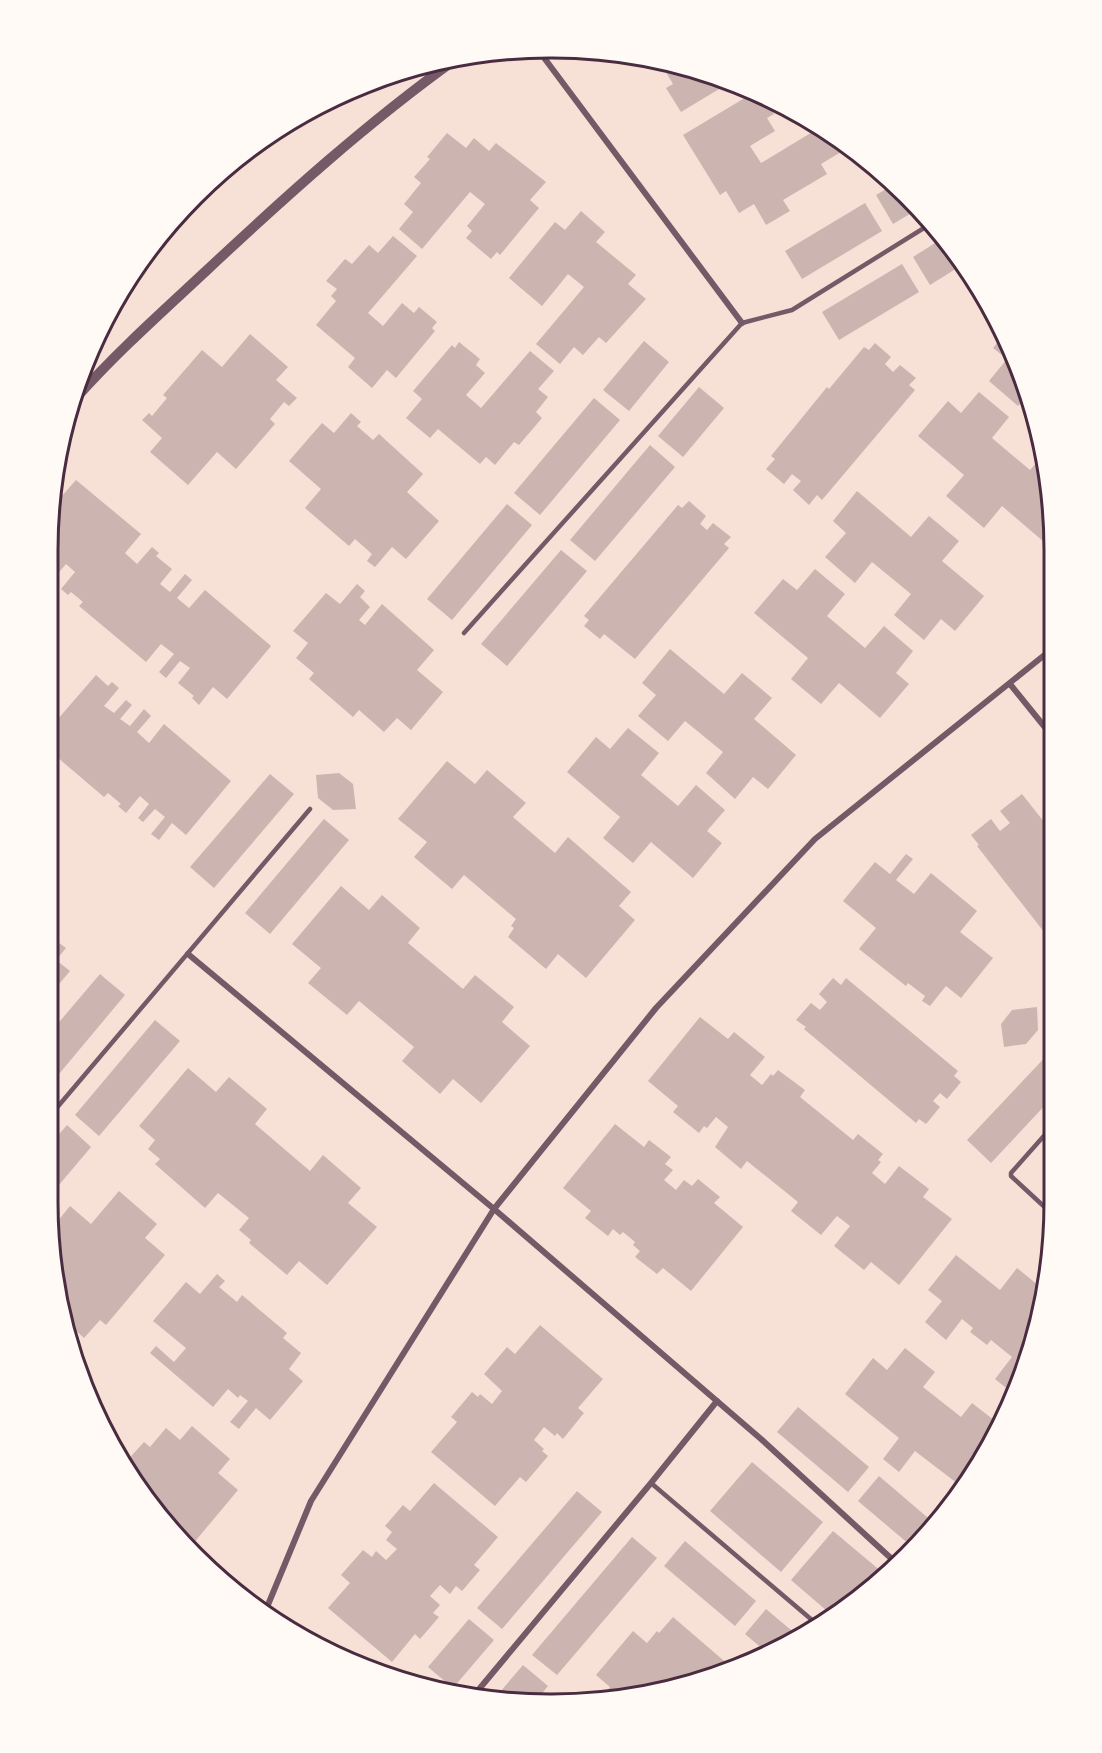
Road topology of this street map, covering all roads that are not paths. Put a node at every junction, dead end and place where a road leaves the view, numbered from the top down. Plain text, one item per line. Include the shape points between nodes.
1 (544, 58) edge
2 (438, 72) edge
3 (923, 229) edge
4 (742, 323) junction
5 (87, 386) edge
6 (464, 633) dead end
7 (1044, 656) edge
8 (1010, 684) junction
9 (1044, 726) edge
10 (310, 809) dead end
11 (188, 954) junction
12 (58, 1105) edge
13 (1044, 1136) edge
14 (1044, 1206) edge
15 (494, 1209) junction
16 (717, 1401) junction
17 (651, 1483) junction
18 (891, 1557) edge
19 (268, 1605) edge
20 (812, 1620) edge
21 (480, 1688) dead end

1 - 4 street
2 - 5 street via 290,192
3 - 4 lane via 792,310
4 - 6 lane
7 - 8 street
8 - 9 street
8 - 15 street via 815,839 656,1008
10 - 11 lane
11 - 12 lane
11 - 15 street
13 - 14 lane via 1011,1173
15 - 16 street
15 - 19 street via 311,1501
16 - 17 street
16 - 18 street
17 - 20 lane
17 - 21 street

